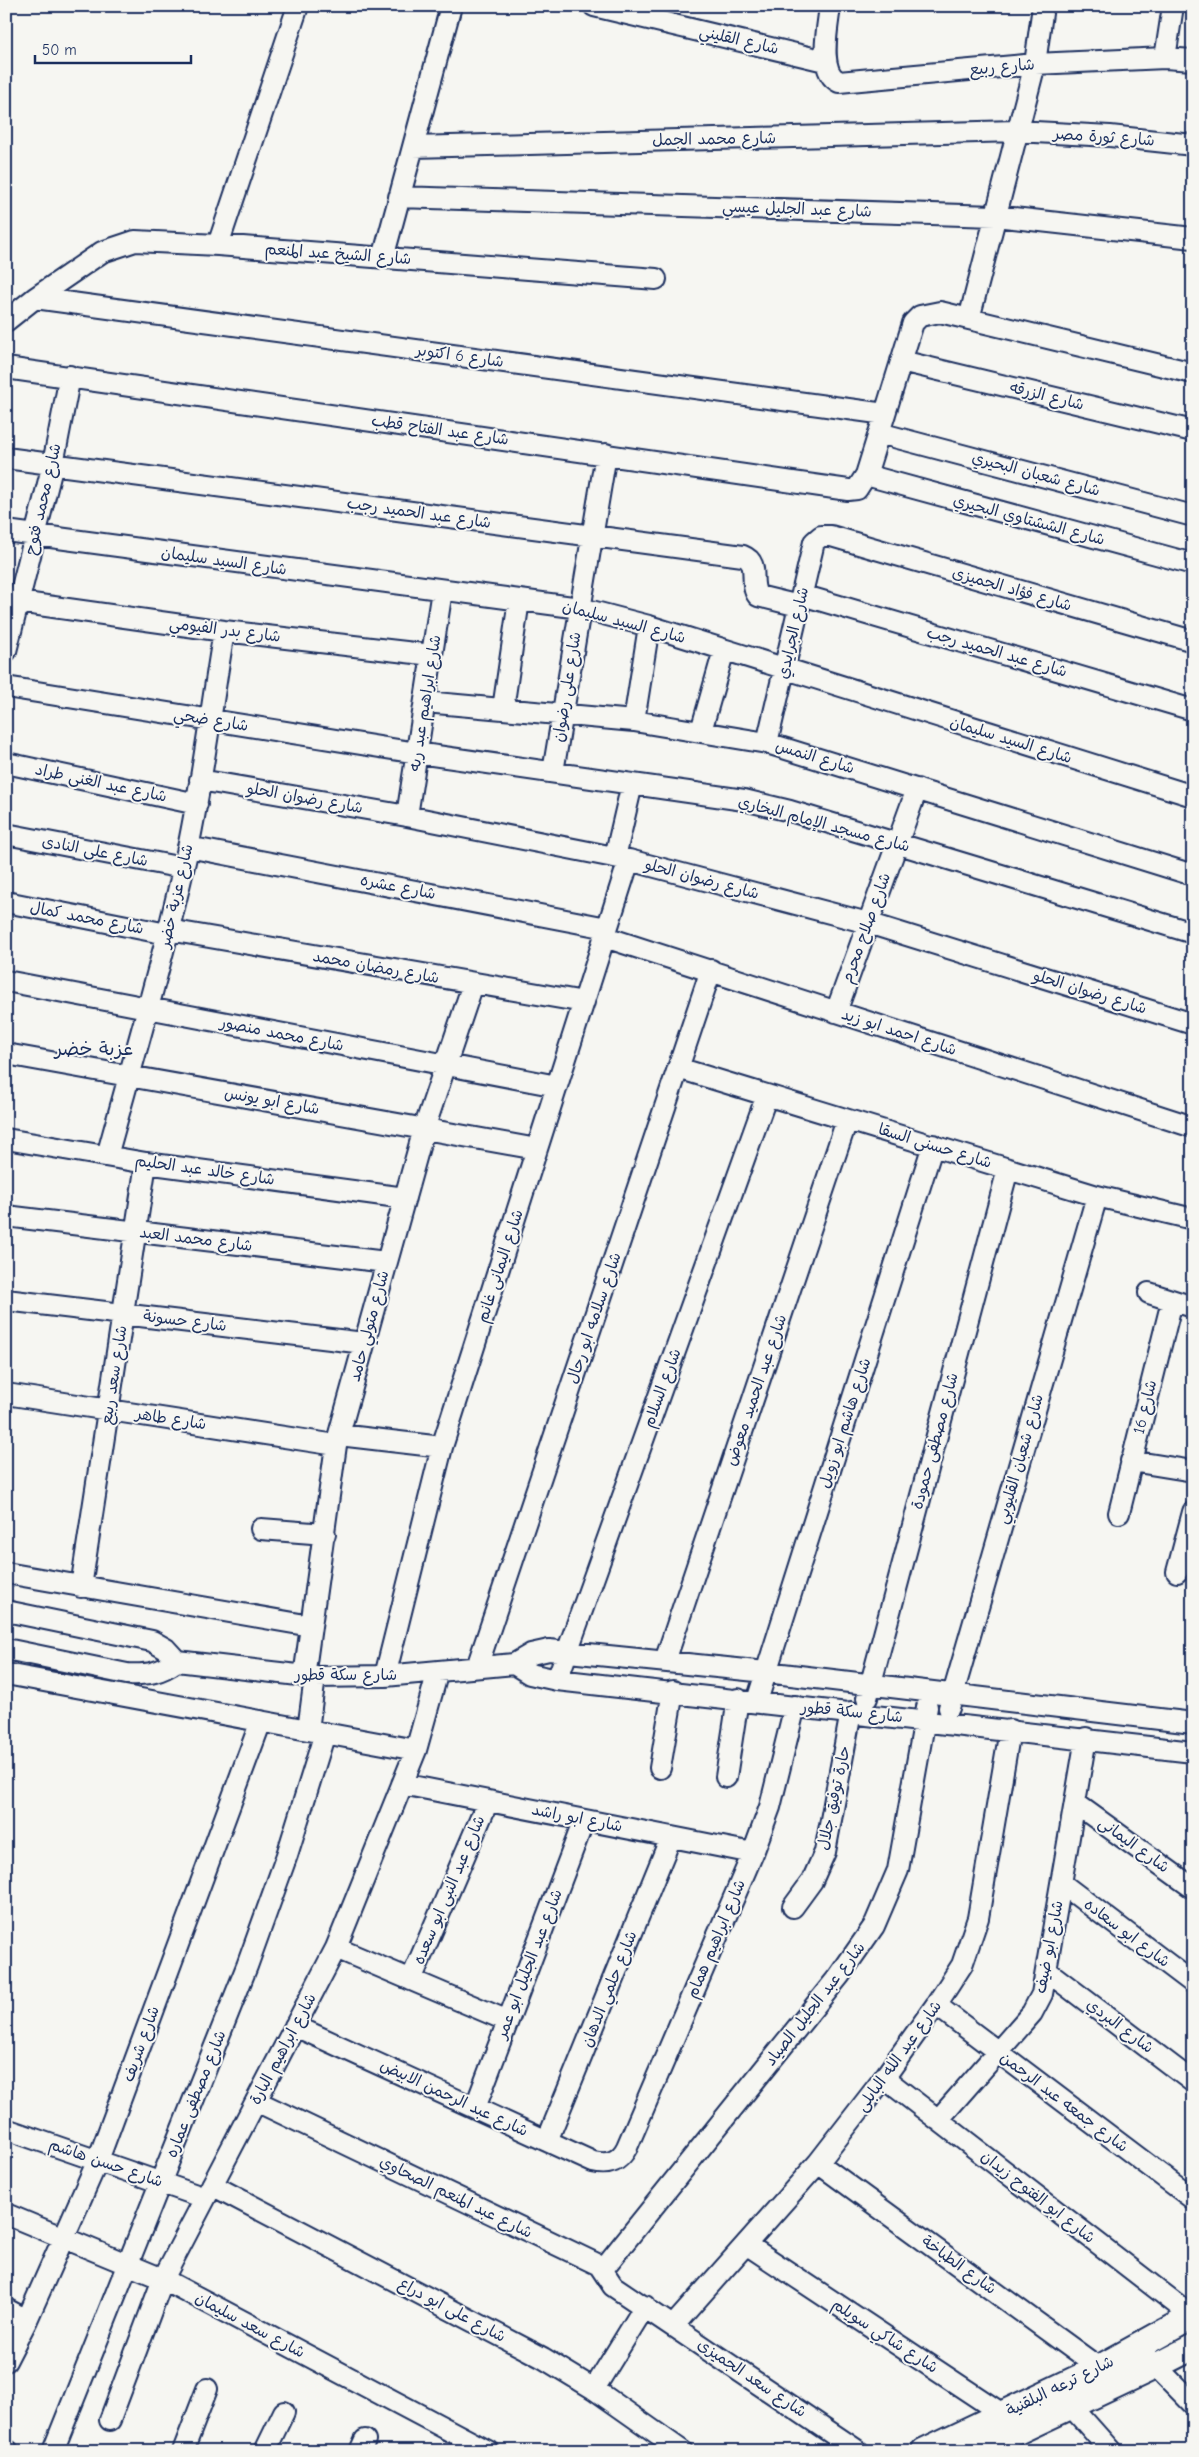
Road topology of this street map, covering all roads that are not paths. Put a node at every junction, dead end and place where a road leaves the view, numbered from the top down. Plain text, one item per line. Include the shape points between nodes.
1 (298, 6) edge
2 (451, 6) edge
3 (594, 6) edge
4 (830, 6) edge
5 (1042, 6) edge
6 (1174, 6) edge
7 (1165, 58) junction
8 (1193, 60) edge
9 (826, 61) junction
10 (1035, 64) junction
11 (1016, 131) junction
12 (1193, 145) edge
13 (413, 146) junction
14 (399, 197) junction
15 (995, 216) junction
16 (1193, 238) edge
17 (218, 245) junction
18 (383, 258) junction
19 (656, 279) dead end
20 (35, 298) junction
21 (969, 319) junction
22 (6, 321) edge
23 (901, 361) junction
24 (6, 368) edge
25 (1193, 373) edge
26 (70, 376) junction
27 (882, 423) junction
28 (1193, 431) edge
29 (606, 454) junction
30 (6, 458) edge
31 (53, 464) junction
32 (866, 475) junction
33 (1193, 516) edge
34 (6, 531) edge
35 (35, 535) junction
36 (592, 536) junction
37 (830, 536) joint
38 (1193, 564) edge
39 (442, 590) junction
40 (519, 600) junction
41 (800, 601) junction
42 (18, 602) junction
43 (580, 608) junction
44 (9, 626) edge
45 (649, 626) junction
46 (224, 630) junction
47 (1193, 641) edge
48 (724, 650) junction
49 (6, 651) edge
50 (432, 655) junction
51 (784, 669) junction
52 (6, 687) edge
53 (425, 702) junction
54 (503, 709) junction
55 (1193, 710) edge
56 (562, 715) junction
57 (210, 720) junction
58 (634, 721) junction
59 (701, 731) junction
60 (767, 742) junction
61 (417, 753) junction
62 (6, 762) edge
63 (553, 772) junction
64 (200, 780) junction
65 (632, 784) junction
66 (916, 789) junction
67 (1193, 796) edge
68 (197, 804) junction
69 (407, 816) junction
70 (6, 834) edge
71 (897, 843) junction
72 (188, 846) junction
73 (622, 858) junction
74 (183, 868) junction
75 (1193, 875) edge
76 (6, 902) edge
77 (868, 923) junction
78 (168, 932) junction
79 (606, 932) junction
80 (1193, 933) edge
81 (711, 970) junction
82 (6, 981) edge
83 (473, 984) junction
84 (584, 1002) junction
85 (147, 1008) junction
86 (836, 1012) junction
87 (1193, 1024) edge
88 (6, 1054) edge
89 (446, 1066) junction
90 (678, 1068) junction
91 (129, 1076) junction
92 (557, 1086) junction
93 (767, 1095) junction
94 (847, 1120) junction
95 (1193, 1127) edge
96 (424, 1129) junction
97 (6, 1139) edge
98 (933, 1145) junction
99 (537, 1149) junction
100 (107, 1156) junction
101 (146, 1163) junction
102 (1008, 1169) junction
103 (1097, 1196) junction
104 (404, 1198) junction
105 (6, 1216) edge
106 (1193, 1219) edge
107 (136, 1232) junction
108 (386, 1262) junction
109 (1149, 1293) dead end
110 (6, 1300) edge
111 (1172, 1301) junction
112 (1193, 1307) edge
113 (123, 1314) junction
114 (364, 1343) junction
115 (6, 1394) edge
116 (109, 1410) junction
117 (338, 1440) junction
118 (442, 1447) junction
119 (1131, 1461) junction
120 (1193, 1471) edge
121 (1193, 1512) edge
122 (1119, 1513) dead end
123 (261, 1529) dead end
124 (325, 1534) junction
125 (1177, 1572) dead end
126 (6, 1573) edge
127 (81, 1587) junction
128 (6, 1611) edge
129 (311, 1626) junction
130 (6, 1650) edge
131 (568, 1651) junction
132 (177, 1661) junction
133 (665, 1661) junction
134 (514, 1664) junction
135 (477, 1667) junction
136 (438, 1671) junction
137 (766, 1672) junction
138 (6, 1674) edge
139 (385, 1676) junction
140 (309, 1677) junction
141 (557, 1680) junction
142 (869, 1686) junction
143 (673, 1691) junction
144 (930, 1693) junction
145 (951, 1696) junction
146 (748, 1700) junction
147 (795, 1706) junction
148 (858, 1713) junction
149 (925, 1720) junction
150 (261, 1721) junction
151 (947, 1723) junction
152 (1193, 1723) edge
153 (1010, 1730) junction
154 (316, 1731) junction
155 (1086, 1738) junction
156 (416, 1750) junction
157 (1193, 1752) edge
158 (660, 1768) dead end
159 (726, 1777) dead end
160 (402, 1784) junction
161 (488, 1801) junction
162 (1075, 1803) junction
163 (584, 1820) junction
164 (671, 1837) junction
165 (753, 1853) junction
166 (1061, 1883) junction
167 (1193, 1888) edge
168 (794, 1907) dead end
169 (336, 1948) junction
170 (1046, 1971) junction
171 (410, 1980) junction
172 (1193, 1983) edge
173 (936, 2006) junction
174 (508, 2021) junction
175 (295, 2026) junction
176 (998, 2052) junction
177 (884, 2078) junction
178 (1193, 2082) edge
179 (256, 2101) junction
180 (475, 2108) junction
181 (938, 2120) junction
182 (6, 2129) edge
183 (547, 2141) junction
184 (98, 2160) junction
185 (614, 2162) joint
186 (818, 2163) junction
187 (161, 2183) junction
188 (208, 2192) junction
189 (1193, 2199) edge
190 (6, 2214) edge
191 (64, 2238) junction
192 (746, 2244) junction
193 (128, 2264) junction
194 (603, 2269) junction
195 (163, 2279) junction
196 (645, 2306) junction
197 (6, 2309) edge
198 (1192, 2316) edge
199 (27, 2320) junction
200 (674, 2326) junction
201 (1193, 2346) edge
202 (1137, 2347) junction
203 (6, 2360) edge
204 (1156, 2366) junction
205 (1099, 2368) junction
206 (207, 2388) dead end
207 (594, 2389) junction
208 (1193, 2404) edge
209 (1071, 2406) junction
210 (284, 2412) dead end
211 (1004, 2414) junction
212 (110, 2420) dead end
213 (1023, 2428) junction
214 (52, 2451) edge
215 (182, 2451) edge
216 (265, 2451) edge
217 (488, 2451) edge
218 (682, 2451) edge
219 (858, 2451) edge
220 (924, 2451) edge
221 (976, 2451) edge
222 (1111, 2451) edge

1 - 17 street
2 - 13 street
3 - 9 street, شارع القليني
4 - 9 street
5 - 10 street
6 - 7 street
7 - 8 street, شارع ربيع
7 - 10 street, شارع ربيع
9 - 10 street, شارع ربيع via 830,76 839,82
10 - 11 street
11 - 12 street, شارع ثورة مصر
11 - 13 street, شارع محمد الجمل
11 - 15 street
13 - 14 street
14 - 15 street, شارع عبد الجليل عيسي
14 - 18 street
15 - 16 street, شارع عبد الجليل عيسي
15 - 21 street
17 - 18 street, شارع الشيخ عبد المنعم
17 - 20 street, شارع الشيخ عبد المنعم via 152,240 118,245 102,252
18 - 19 street, شارع الشيخ عبد المنعم
20 - 22 street, شارع الشيخ عبد المنعم
20 - 27 street, شارع 6 اكتوبر
21 - 23 street via 940,312 920,316 913,323
21 - 25 street
23 - 27 street
23 - 28 street, شارع الزرقه
24 - 26 street, شارع عبد الفتاح قطب
26 - 29 street, شارع عبد الفتاح قطب
26 - 31 street, شارع محمد فتوح
27 - 32 street
27 - 33 street, شارع شعبان البحيري
29 - 32 street, شارع عبد الفتاح قطب via 848,490 856,489
29 - 36 street, شارع على رضوان
30 - 31 street, شارع عبد الحميد رجب
31 - 35 street, شارع محمد فتوح
31 - 36 street, شارع عبد الحميد رجب
32 - 38 street, شارع الششتاوي البحيري
34 - 35 street, شارع السيد سليمان
35 - 39 street, شارع السيد سليمان
35 - 42 street, شارع محمد فتوح
36 - 41 street, شارع عبد الحميد رجب via 743,556 752,561 753,588 758,596
36 - 43 street, شارع على رضوان
37 - 41 street, شارع الجرايدي via 821,536 814,542
37 - 47 street, شارع فؤاد الجميزى
39 - 40 street, شارع السيد سليمان
39 - 50 street, شارع ابراهيم عبد ربه
40 - 43 street, شارع السيد سليمان
40 - 54 street
41 - 51 street, شارع الجرايدي
41 - 55 street, شارع عبد الحميد رجب
42 - 44 street, شارع محمد فتوح
42 - 46 street, شارع بدر الفيومي
43 - 45 street, شارع السيد سليمان
43 - 56 street, شارع على رضوان
44 - 49 street, شارع محمد فتوح
45 - 48 street, شارع السيد سليمان
45 - 58 street
46 - 50 street, شارع بدر الفيومي
46 - 57 street, شارع عزبة خضر
48 - 51 street, شارع السيد سليمان
48 - 59 street
50 - 53 street, شارع ابراهيم عبد ربه
51 - 60 street, شارع الجرايدي
51 - 67 street, شارع السيد سليمان
52 - 57 street, شارع ضحي
53 - 54 street, شارع النمس
53 - 61 street, شارع ابراهيم عبد ربه
54 - 56 street, شارع النمس
56 - 58 street, شارع النمس
56 - 63 street, شارع على رضوان
57 - 61 street, شارع ضحي
57 - 64 street, شارع عزبة خضر
58 - 59 street, شارع النمس
59 - 60 street, شارع النمس
60 - 66 street, شارع النمس
61 - 63 street, شارع مسجد الإمام البخاري
61 - 69 street, شارع ابراهيم عبد ربه
62 - 68 street, شارع عبد الغنى طراد
63 - 65 street, شارع مسجد الإمام البخاري
64 - 68 street, شارع عزبة خضر
64 - 69 street, شارع رضوان الحلو
65 - 71 street, شارع مسجد الإمام البخاري via 744,800
65 - 73 street, شارع اليمانى غانم
66 - 71 street, شارع صلاح محرم
66 - 75 street, شارع النمس
68 - 72 street, شارع عزبة خضر
69 - 73 street, شارع رضوان الحلو
70 - 74 street, شارع على النادى
71 - 77 street, شارع صلاح محرم
71 - 80 street, شارع مسجد الإمام البخاري
72 - 74 street, شارع عزبة خضر
72 - 79 street, شارع عشره
73 - 77 street, شارع رضوان الحلو
73 - 79 street, شارع اليمانى غانم
74 - 78 street, شارع عزبة خضر
76 - 78 street, شارع محمد كمال
77 - 86 street, شارع صلاح محرم
77 - 87 street, شارع رضوان الحلو
78 - 83 street, شارع رمضان محمد
78 - 85 street, شارع عزبة خضر
79 - 81 street, شارع احمد ابو زيد
79 - 84 street, شارع اليمانى غانم
81 - 86 street, شارع احمد ابو زيد
81 - 90 street, شارع سلامه ابو رحال
82 - 85 street, شارع محمد منصور
83 - 84 street, شارع رمضان محمد
83 - 89 street, شارع متولي حامد
84 - 92 street, شارع اليمانى غانم
85 - 89 street, شارع محمد منصور
85 - 91 street, شارع عزبة خضر
86 - 95 street, شارع احمد ابو زيد
88 - 91 street, شارع ابو يونس
89 - 92 street, شارع محمد منصور
89 - 96 street, شارع متولي حامد
90 - 93 street, شارع حسنى السقا
90 - 135 street, شارع سلامه ابو رحال
91 - 96 street, شارع ابو يونس
91 - 100 street, شارع عزبة خضر
92 - 99 street, شارع اليمانى غانم
93 - 94 street, شارع حسنى السقا
93 - 131 street, شارع السلام
94 - 98 street, شارع حسنى السقا
94 - 133 street, شارع عبد الحميد معوض
96 - 99 street, شارع ابو يونس
96 - 104 street, شارع متولي حامد
97 - 100 street, شارع خالد عبد الحليم
98 - 102 street, شارع حسنى السقا
98 - 137 street, شارع هاشم ابو زويل
99 - 118 street, شارع اليمانى غانم
100 - 101 street, شارع خالد عبد الحليم
101 - 104 street, شارع خالد عبد الحليم
101 - 107 street, شارع سعد ربيع
102 - 103 street, شارع حسنى السقا
102 - 142 street, شارع مصطفى حمودة
103 - 106 street, شارع حسنى السقا
103 - 145 street, شارع شعبان القليوبي
104 - 108 street, شارع متولي حامد
105 - 107 street, شارع محمد العبد
107 - 108 street, شارع محمد العبد
107 - 113 street, شارع سعد ربيع
108 - 114 street, شارع متولي حامد
109 - 111 street
110 - 113 street, شارع حسونة
111 - 112 street
111 - 119 street, شارع 16
113 - 114 street, شارع حسونة
113 - 116 street, شارع سعد ربيع
114 - 117 street, شارع متولي حامد
115 - 116 street, شارع طاهر
116 - 117 street, شارع طاهر
116 - 127 street, شارع سعد ربيع
117 - 118 street, شارع طاهر
117 - 124 street, شارع متولي حامد
118 - 139 street, شارع اليمانى غانم
119 - 120 street
119 - 122 street, شارع 16
121 - 125 street
123 - 124 street
124 - 129 street, شارع متولي حامد
126 - 127 street
127 - 129 street
128 - 132 street via 152,1641
129 - 140 street, شارع متولي حامد
130 - 132 street via 127,1674 162,1672
131 - 133 street, شارع سكة قطور
131 - 134 street, شارع سكة قطور via 549,1650 531,1654
131 - 141 street, شارع السلام
132 - 140 street, شارع سكة قطور
133 - 137 street, شارع سكة قطور
134 - 135 street, شارع سكة قطور
134 - 141 street, شارع سكة قطور via 530,1674
135 - 136 street, شارع سكة قطور
136 - 139 street, شارع سكة قطور
136 - 156 street, شارع ابراهيم البارة
137 - 142 street, شارع سكة قطور
137 - 146 street, شارع هاشم ابو زويل
138 - 150 street
139 - 140 street, شارع سكة قطور
140 - 154 street, شارع مصطفى عماره
141 - 143 street, شارع سكة قطور
142 - 144 street, شارع سكة قطور
142 - 148 street, شارع مصطفى حمودة
143 - 146 street, شارع سكة قطور
143 - 158 street
144 - 145 street, شارع سكة قطور
144 - 149 street, شارع عبد الجليل الصياد
145 - 151 street, شارع شعبان القليوبي
145 - 152 street, شارع سكة قطور
146 - 147 street, شارع سكة قطور
146 - 159 street, شارع هاشم ابو زويل
147 - 148 street, شارع سكة قطور
147 - 165 street, شارع ابراهيم همام via 770,1807
148 - 149 street, شارع سكة قطور
148 - 168 street, حارة توفيق جلال via 825,1852 812,1881
149 - 151 street, شارع سكة قطور
149 - 194 street, شارع عبد الجليل الصياد via 898,1870 874,1926 839,1976
150 - 154 street
150 - 184 street, شارع شريف
151 - 153 street, شارع سكة قطور
153 - 155 street, شارع سكة قطور
153 - 173 street, شارع عبد الله البابلى via 978,1918 962,1964
154 - 156 street
154 - 187 street, شارع مصطفى عماره via 286,1855 247,1966
155 - 157 street, شارع سكة قطور
155 - 162 street, شارع ابو ضيف
156 - 160 street, شارع ابراهيم البارة
160 - 161 street, شارع ابو راشد
160 - 169 street, شارع ابراهيم البارة
161 - 163 street, شارع ابو راشد
161 - 171 street, شارع عبد النبى ابو سعده
162 - 166 street, شارع ابو ضيف
162 - 167 street, شارع اليمانى
163 - 164 street, شارع ابو راشد
163 - 174 street, شارع عبد الجليل ابو عمر
164 - 165 street, شارع ابو راشد
164 - 183 street, شارع حلمي الدهان
165 - 185 street, شارع ابراهيم همام via 627,2146
166 - 170 street, شارع ابو ضيف
166 - 172 street, شارع ابو سعاده
169 - 171 street
169 - 175 street, شارع ابراهيم البارة
170 - 176 street, شارع ابو ضيف via 1038,2004
170 - 178 street, شارع البردي
171 - 174 street
173 - 176 street, شارع جمعه عبد الرحمن
173 - 177 street, شارع عبد الله البابلى
174 - 180 street, شارع عبد الجليل ابو عمر
175 - 179 street, شارع ابراهيم البارة
175 - 180 street, شارع عبد الرحمن الابيض
176 - 181 street, شارع ابو ضيف
176 - 189 street, شارع جمعه عبد الرحمن
177 - 181 street, شارع ابو الفتوح زيدان
177 - 186 street, شارع عبد الله البابلى
179 - 188 street, شارع ابراهيم البارة
179 - 194 street, شارع عبد المنعم الصحاوي
180 - 183 street, شارع عبد الرحمن الابيض
181 - 198 street, شارع ابو الفتوح زيدان
182 - 184 street, شارع حسن هاشم
183 - 185 street, شارع عبد الرحمن الابيض via 593,2162
184 - 187 street, شارع حسن هاشم
184 - 191 street, شارع شريف
186 - 192 street, شارع عبد الله البابلى
186 - 205 street, شارع الطباخة
187 - 188 street, شارع حسن هاشم
187 - 193 street, شارع مصطفى عماره
188 - 195 street, شارع ابراهيم البارة
188 - 207 street, شارع على ابو دراع via 491,2330
190 - 191 street, شارع سعد سليمان
191 - 193 street, شارع سعد سليمان
191 - 199 street, شارع شريف
192 - 200 street, شارع عبد الله البابلى
192 - 211 street, شارع شاكي سويلم
193 - 195 street, شارع سعد سليمان
193 - 214 street, شارع مصطفى عماره
194 - 196 street, شارع عبد المنعم الصحاوي via 613,2286
195 - 212 street, شارع ابراهيم البارة
195 - 217 street, شارع سعد سليمان
196 - 200 street, شارع سعد الجميزى
196 - 207 street
197 - 199 street
198 - 202 street, شارع ترعه البلقنية
199 - 203 street, شارع شريف
200 - 219 street, شارع سعد الجميزى
201 - 204 street, شارع ترعه البلقنية
202 - 204 street
202 - 205 street, شارع ترعه البلقنية
204 - 208 street
204 - 209 street, شارع ترعه البلقنية
205 - 211 street, شارع ترعه البلقنية
206 - 215 street
207 - 218 street, شارع على ابو دراع
209 - 213 street, شارع ترعه البلقنية
209 - 222 street
210 - 216 street
211 - 213 street, شارع شاكي سويلم
211 - 220 street, شارع ترعه البلقنية
213 - 221 street, شارع ترعه البلقنية

